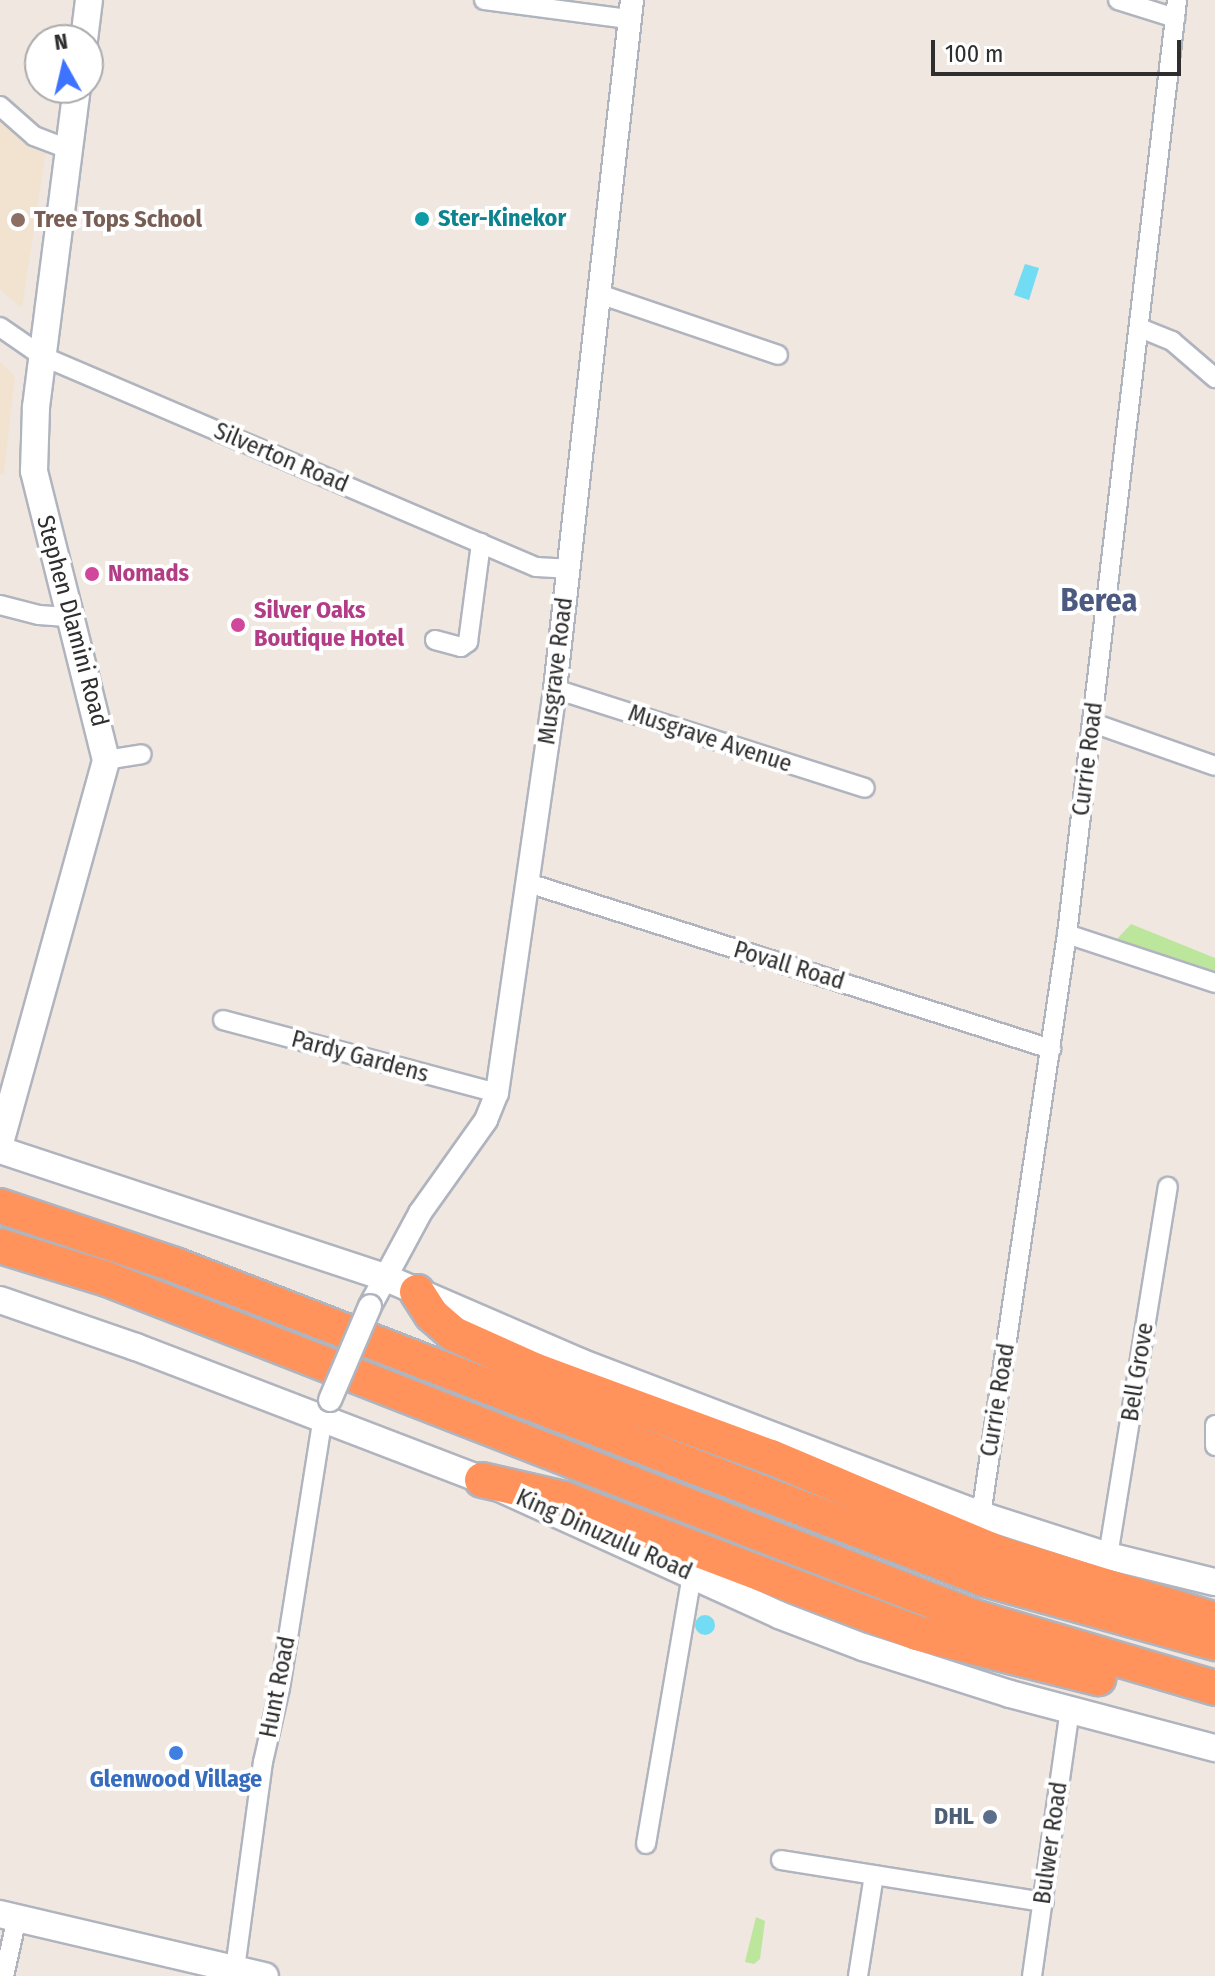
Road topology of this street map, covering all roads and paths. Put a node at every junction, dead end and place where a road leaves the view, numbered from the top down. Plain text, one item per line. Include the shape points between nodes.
1 (89, 0) edge
2 (484, 0) edge
3 (1118, 0) edge
4 (630, 9) edge
5 (1176, 9) edge
6 (86, 24) edge
7 (75, 104) edge
8 (0, 106) edge
9 (68, 149) junction
10 (599, 294) junction
11 (0, 327) edge
12 (1140, 328) junction
13 (778, 355) dead end
14 (42, 356) junction
15 (1215, 378) edge
16 (481, 543) junction
17 (569, 569) junction
18 (0, 605) edge
19 (70, 617) junction
20 (435, 640) dead end
21 (555, 689) junction
22 (1093, 723) junction
23 (142, 754) dead end
24 (106, 760) junction
25 (1215, 766) edge
26 (865, 788) dead end
27 (528, 883) junction
28 (1067, 934) junction
29 (1215, 983) edge
30 (223, 1020) dead end
31 (1051, 1049) junction
32 (497, 1093) junction
33 (0, 1143) edge
34 (0, 1150) edge
35 (1168, 1187) dead end
36 (0, 1190) edge
37 (0, 1206) edge
38 (0, 1246) edge
39 (175, 1265) junction
40 (0, 1269) edge
41 (384, 1277) junction
42 (417, 1292) junction
43 (0, 1300) edge
44 (206, 1319) junction
45 (327, 1408) junction
46 (1215, 1425) edge
47 (1215, 1446) edge
48 (482, 1480) junction
49 (981, 1515) junction
50 (1108, 1556) junction
51 (692, 1575) junction
52 (1215, 1582) edge
53 (1215, 1620) edge
54 (1215, 1643) edge
55 (1215, 1688) edge
56 (1215, 1705) edge
57 (1070, 1710) junction
58 (1215, 1748) edge
59 (646, 1844) dead end
60 (781, 1860) dead end
61 (874, 1875) junction
62 (1044, 1902) junction
63 (9, 1916) edge
64 (235, 1971) edge
65 (4, 1976) edge
66 (265, 1976) edge
67 (858, 1976) edge
68 (1032, 1976) edge

1 - 6 main road
2 - 4 street
3 - 5 street
4 - 10 street, Musgrave Road
5 - 12 street, Currie Road
7 - 9 main road, Stephen Dlamini Road
8 - 9 street via 34,136
9 - 14 main road, Stephen Dlamini Road
10 - 13 street
10 - 17 street, Musgrave Road
11 - 14 street, Silverton Road
12 - 15 street via 1172,341
12 - 22 street, Currie Road
14 - 16 street, Silverton Road
14 - 19 main road, Stephen Dlamini Road via 34,471
16 - 17 street, Silverton Road via 536,567
16 - 20 street via 468,642 461,647
17 - 21 street, Musgrave Road
18 - 19 street
19 - 24 main road, Stephen Dlamini Road
21 - 26 street, Musgrave Avenue
21 - 27 street, Musgrave Road
22 - 25 street
22 - 28 street, Currie Road
23 - 24 street
24 - 33 main road, Stephen Dlamini Road
27 - 31 street, Povall Road
27 - 32 street, Musgrave Road
28 - 29 street
28 - 31 street, Currie Road
30 - 32 street, Pardy Gardens
31 - 49 street, Currie Road
32 - 41 street, Musgrave Road via 486,1120 420,1213
34 - 41 main road
35 - 50 street, Bell Grove
36 - 39 highway via 112,1232
37 - 39 highway
38 - 44 highway via 107,1279
39 - 54 highway via 984,1579
40 - 44 highway via 120,1305
41 - 42 main road
41 - 45 street, Musgrave Road, bridge
42 - 49 main road via 580,1362
42 - 53 highway via 454,1334 534,1370 771,1457 1001,1554
43 - 45 main road, King Dinuzulu Road
44 - 55 highway via 971,1616
45 - 48 main road, King Dinuzulu Road
45 - 64 street, Hunt Road via 263,1762
46 - 47 street
48 - 51 main road, King Dinuzulu Road
48 - 56 highway via 564,1499 917,1633
49 - 50 main road
50 - 52 main road
51 - 57 main road, King Dinuzulu Road via 863,1647
51 - 59 street
57 - 58 main road, King Dinuzulu Road
57 - 62 street, Bulwer Road
60 - 61 street
61 - 62 street
61 - 67 street
62 - 68 street, Bulwer Road
63 - 64 main road
63 - 65 street
64 - 66 main road

